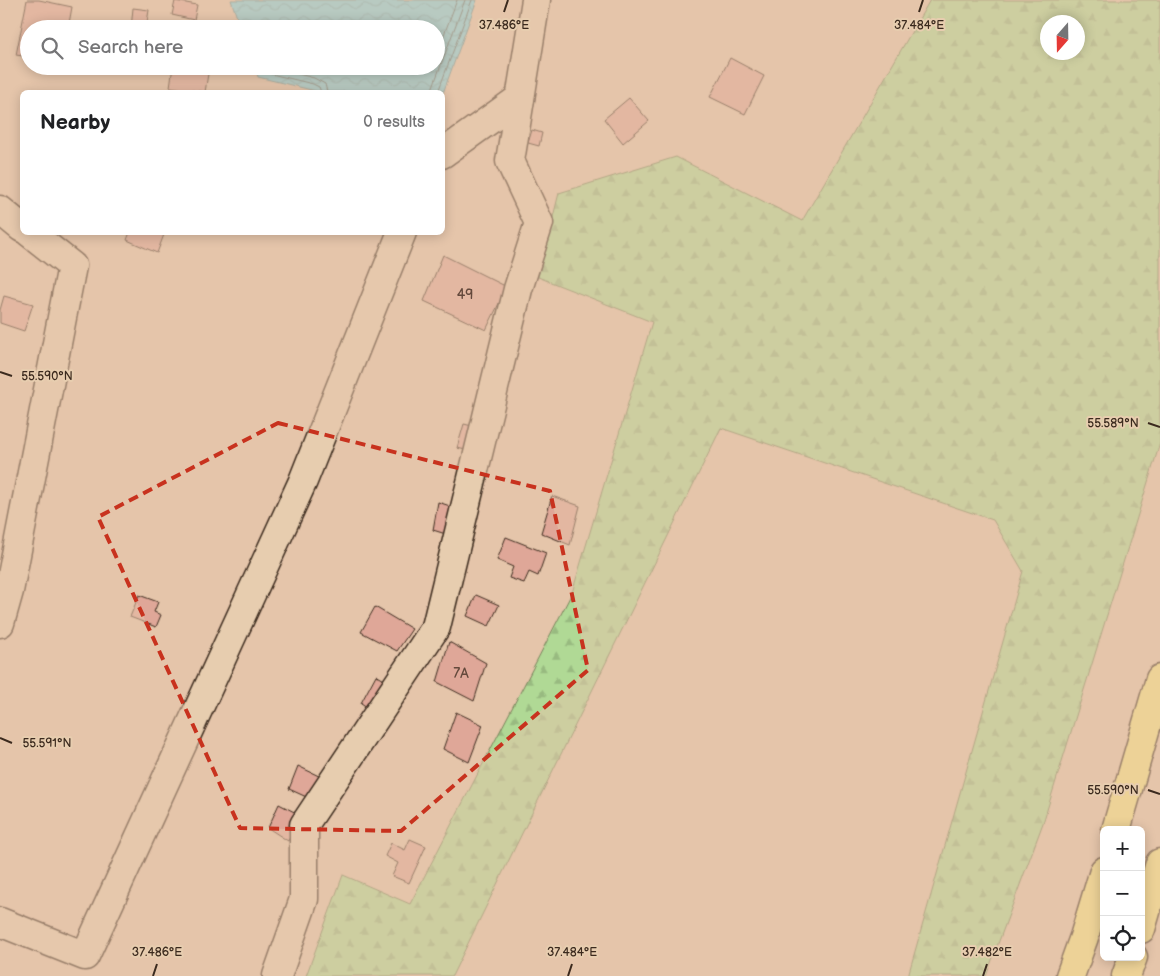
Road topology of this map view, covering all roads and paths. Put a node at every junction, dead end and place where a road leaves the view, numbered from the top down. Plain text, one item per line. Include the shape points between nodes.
1 (536, 0) edge
2 (520, 98) junction
3 (445, 152) edge
4 (0, 210) edge
5 (20, 226) edge
6 (33, 235) edge
7 (401, 235) edge
8 (0, 623) edge
9 (1160, 679) edge
10 (1117, 826) edge
11 (1160, 863) edge
12 (1100, 884) edge
13 (1145, 916) edge
14 (0, 922) edge
15 (1132, 961) edge
16 (82, 966) edge
17 (277, 976) edge
18 (1070, 976) edge
19 (1126, 976) edge

1 - 2 lane
2 - 3 lane
2 - 17 lane via 510,161 539,223 518,289 436,627 304,825 304,899
4 - 5 lane
6 - 8 lane via 72,266
7 - 16 lane via 303,481
9 - 10 main road
11 - 13 main road
12 - 18 main road
14 - 16 lane
15 - 19 main road

